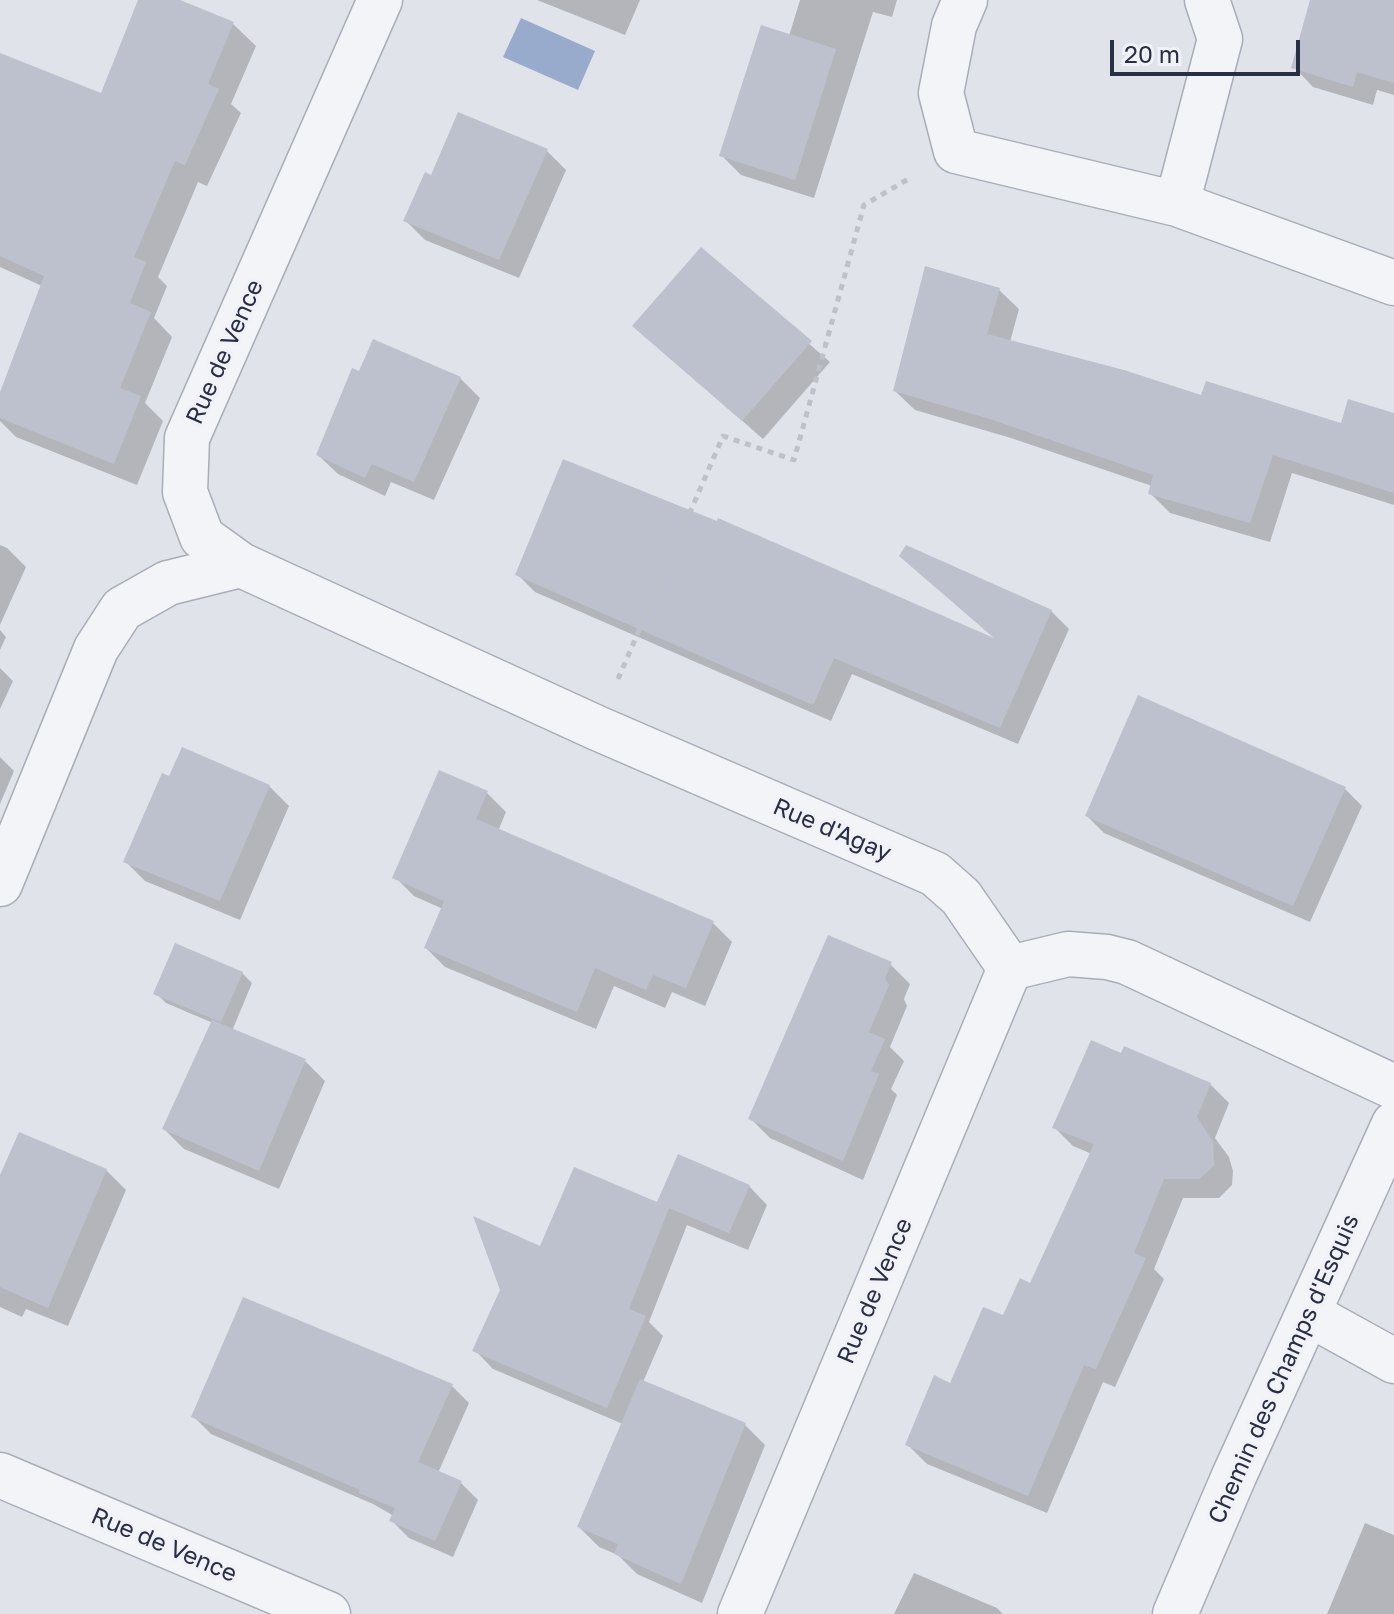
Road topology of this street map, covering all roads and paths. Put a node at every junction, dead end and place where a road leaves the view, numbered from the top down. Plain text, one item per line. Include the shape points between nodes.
1 (380, 0) edge
2 (965, 0) edge
3 (1207, 0) edge
4 (956, 151) junction
5 (1177, 204) junction
6 (1394, 283) edge
7 (241, 565) junction
8 (597, 728) junction
9 (0, 884) edge
10 (1010, 968) junction
11 (1394, 1087) edge
12 (1394, 1124) edge
13 (1309, 1314) junction
14 (1394, 1361) edge
15 (0, 1475) edge
16 (328, 1614) edge
17 (740, 1614) edge
18 (1175, 1614) edge

1 - 7 street, Rue de Vence via 187,438 185,492 202,537
2 - 4 street via 954,26 941,93
3 - 5 street via 1220,39
4 - 5 street
4 - 8 path via 864,205 794,460 723,436
5 - 6 street
7 - 8 street, Rue d'Agay
7 - 9 street via 168,583 122,609 96,649
8 - 10 street, Rue d'Agay via 935,874 961,897
10 - 11 street via 1068,954 1127,962
10 - 17 street, Rue de Vence
12 - 13 street, Chemin des Champs d'Esquis
13 - 14 street
13 - 18 street, Chemin des Champs d'Esquis
15 - 16 street, Rue de Vence

